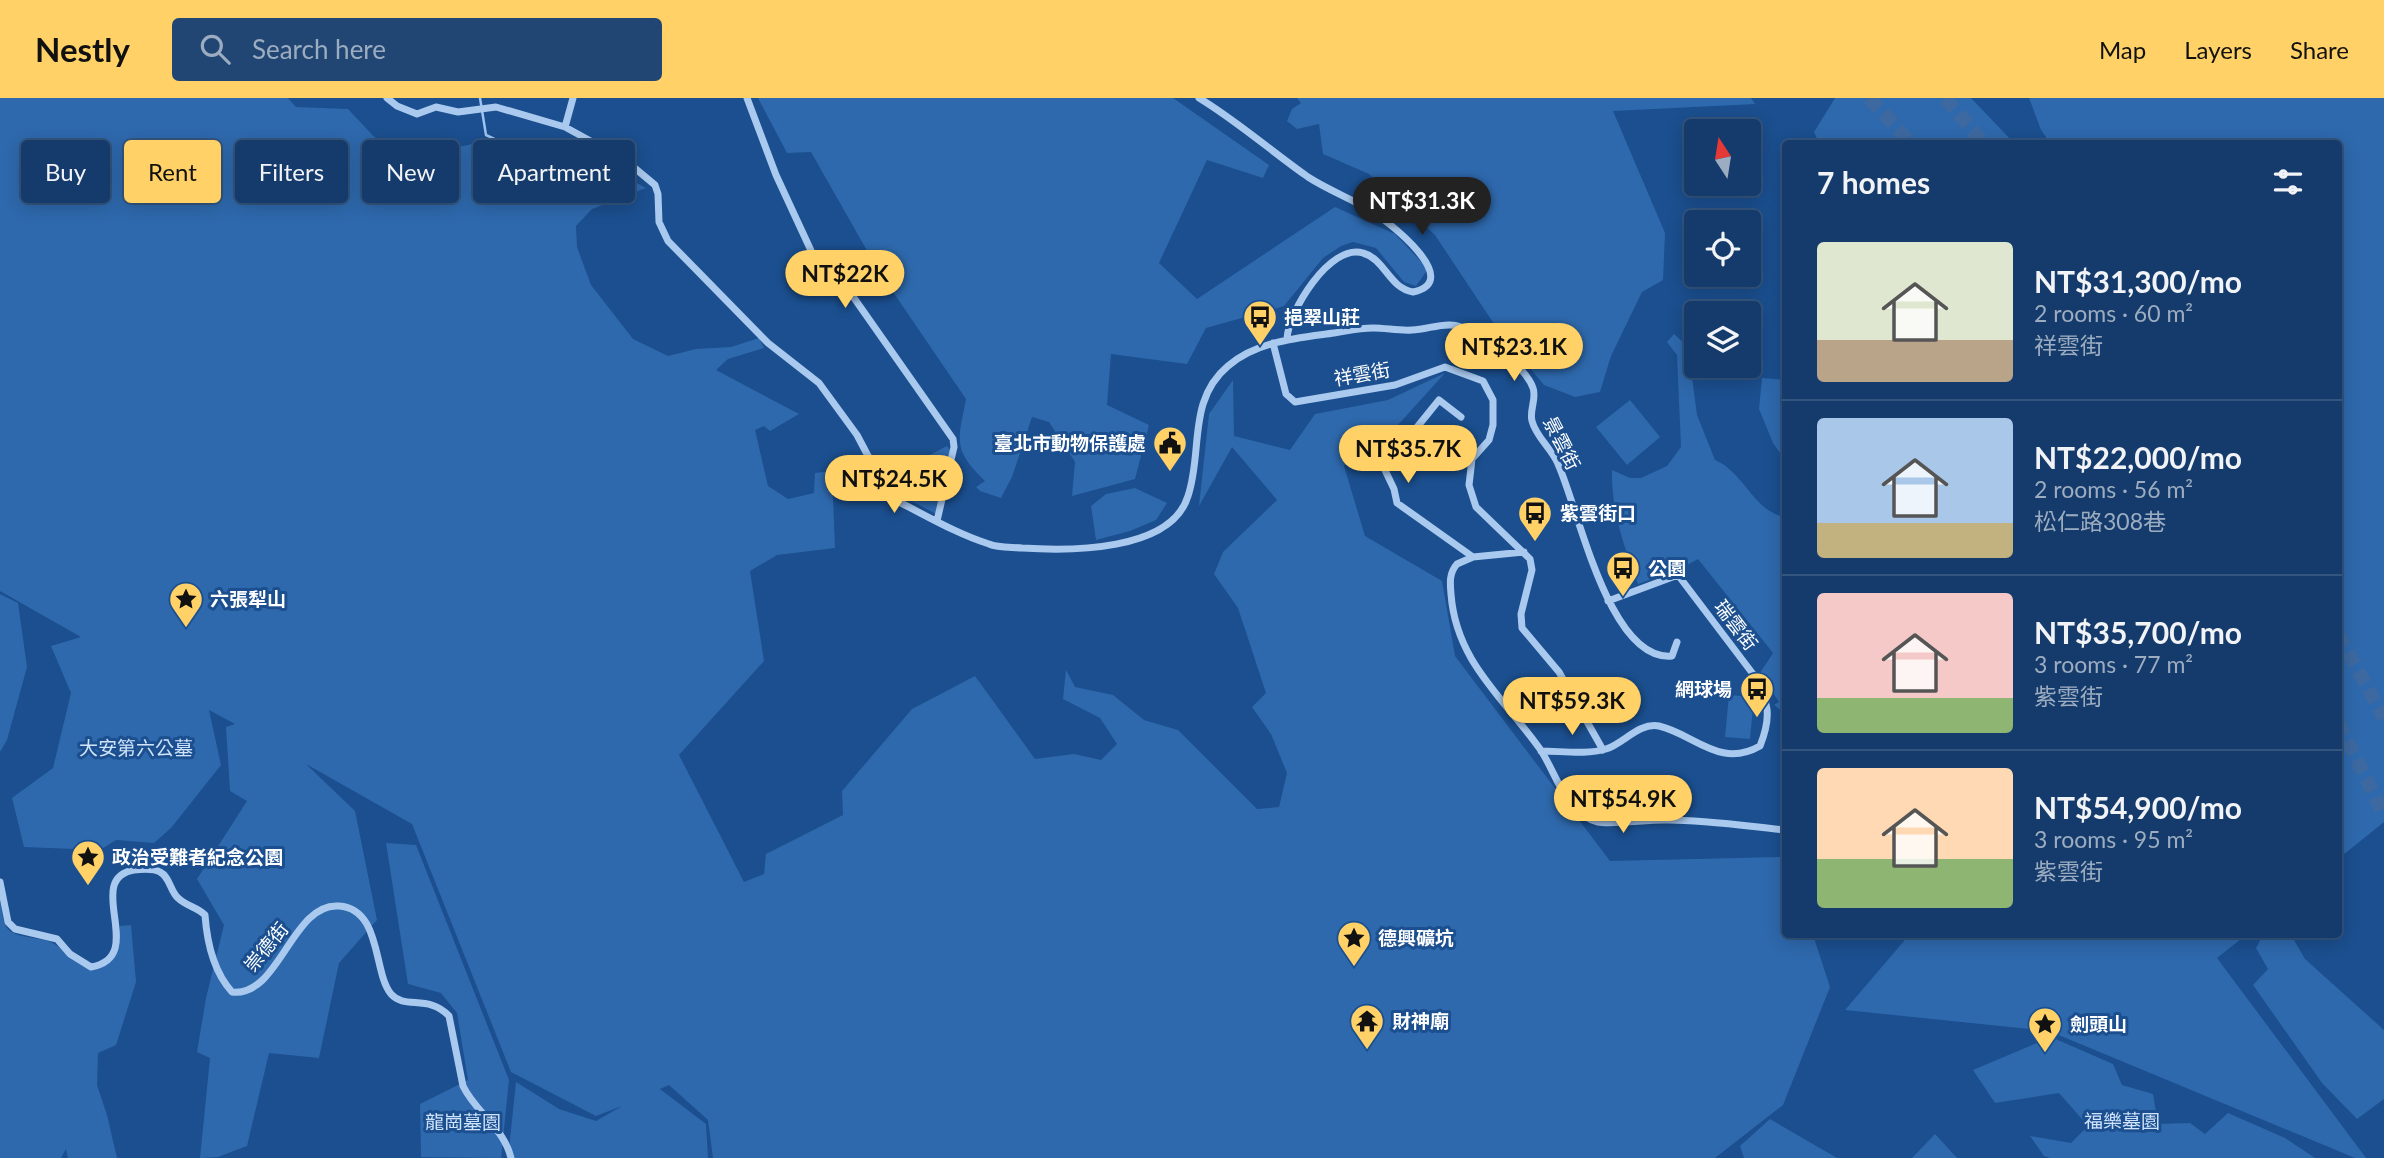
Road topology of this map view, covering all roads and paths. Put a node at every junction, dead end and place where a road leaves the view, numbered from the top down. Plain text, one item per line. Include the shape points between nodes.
1 (387, 98) edge
2 (573, 98) edge
3 (747, 98) edge
4 (1199, 98) edge
5 (565, 127) junction
6 (1287, 340) junction
7 (1273, 343) junction
8 (1461, 417) dead end
9 (937, 521) junction
10 (1524, 552) junction
11 (1473, 557) junction
12 (1608, 601) junction
13 (1677, 642) dead end
14 (1603, 750) junction
15 (1541, 751) junction
16 (1782, 830) edge
17 (0, 882) edge
18 (511, 1158) edge

1 - 5 street, 景雲街 via 416,114 436,107 458,112 496,107
2 - 5 street
3 - 9 street via 820,270 847,288 953,439
4 - 6 street via 1314,181 1371,211 1430,266 1428,284 1413,292 1396,285 1371,256 1345,254 1330,264 1300,303 1287,326
5 - 9 street, 景雲街 via 625,160 655,185 659,222 668,241 768,343 819,383 857,435 886,490 897,501
6 - 7 street, 景雲街
6 - 12 street, 景雲街 via 1372,328 1454,325 1488,341 1515,363 1534,389 1532,421 1558,464
7 - 9 street, 景雲街 via 1236,360 1214,381 1200,409 1188,499 1170,523 1154,533 1114,544 1051,550 990,545
7 - 10 street, 祥雲街 via 1286,394 1295,402 1395,385 1445,367 1483,382 1493,400 1493,425 1489,440 1472,459 1469,485 1476,507
8 - 11 street via 1439,400 1384,468 1397,503
10 - 11 street
10 - 14 street via 1532,570 1522,628 1559,672
11 - 15 street via 1457,564 1451,574 1458,635 1487,683
12 - 13 street, 景雲街 via 1635,640 1650,653 1672,656
12 - 14 street, 瑞雲街 via 1678,575 1754,674 1768,706 1768,720 1760,746 1749,752 1699,746 1656,725
14 - 15 street, 瑞雲街
15 - 16 street via 1563,793 1581,815 1600,823 1687,820
17 - 18 street, 崇德街 via 8,922 15,929 57,939 91,967 112,956 117,944 115,880 132,870 159,871 180,900 205,915 207,944 224,984 242,994 266,976 316,912 330,906 345,907 368,925 386,987 393,996 428,1002 449,1016 463,1086 501,1134

